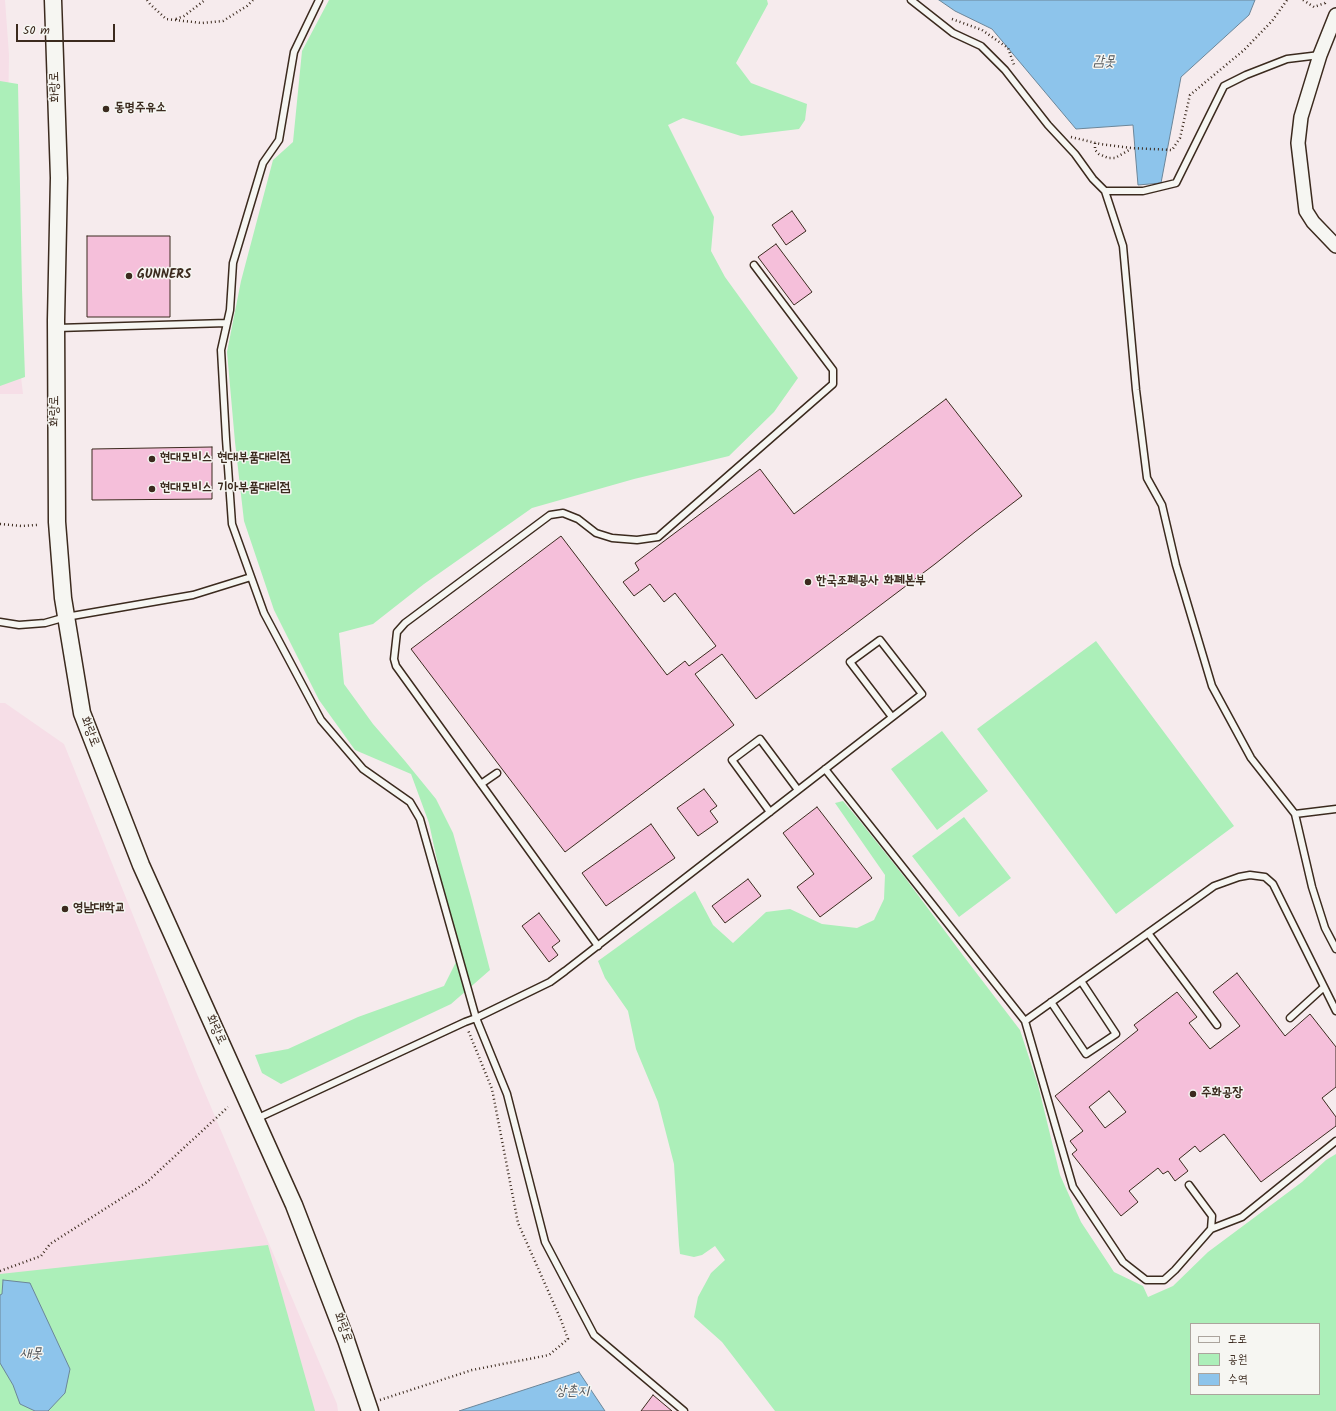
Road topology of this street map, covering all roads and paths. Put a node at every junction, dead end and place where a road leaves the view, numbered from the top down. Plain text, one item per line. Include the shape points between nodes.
1 (53, 0) edge
2 (147, 0) edge
3 (205, 0) edge
4 (253, 0) edge
5 (319, 0) edge
6 (911, 0) edge
7 (1287, 0) edge
8 (1303, 0) edge
9 (1326, 0) edge
10 (1336, 15) edge
11 (174, 20) junction
12 (1320, 55) junction
13 (1094, 143) dead end
14 (1105, 190) junction
15 (1336, 246) edge
16 (754, 265) dead end
17 (227, 323) junction
18 (56, 328) junction
19 (0, 524) edge
20 (37, 525) dead end
21 (251, 577) junction
22 (66, 617) junction
23 (0, 622) edge
24 (892, 717) junction
25 (825, 769) junction
26 (497, 773) dead end
27 (481, 784) junction
28 (798, 790) junction
29 (1336, 809) edge
30 (770, 812) junction
31 (1295, 814) junction
32 (1148, 933) junction
33 (598, 946) junction
34 (1336, 949) edge
35 (1081, 981) junction
36 (1324, 987) junction
37 (1051, 1002) junction
38 (1336, 1011) edge
39 (476, 1018) junction
40 (1290, 1018) dead end
41 (1025, 1021) junction
42 (465, 1022) junction
43 (1216, 1025) dead end
44 (228, 1107) dead end
45 (256, 1119) junction
46 (1336, 1141) edge
47 (1189, 1185) dead end
48 (1211, 1229) junction
49 (0, 1271) edge
50 (369, 1408) edge
51 (684, 1411) edge

1 - 18 street, 화랑로 via 59,178
2 - 11 path via 166,19
3 - 11 path via 184,16
4 - 11 path via 223,21 202,23
5 - 17 lane via 294,52 280,140 263,164 233,263
6 - 14 lane via 953,33 981,46 1006,70 1048,125 1075,154 1092,179
7 - 13 path via 1272,21 1244,50 1190,95 1180,138 1172,150 1131,148 1115,158 1108,158 1095,150
8 - 9 path via 1314,7 1325,3
10 - 12 street
12 - 14 lane via 1287,59 1224,86 1176,183 1143,191
12 - 15 street via 1301,117 1298,143 1306,211
14 - 31 lane via 1123,246 1147,478 1162,505 1176,565 1212,686 1251,758
16 - 27 lane via 833,370 833,384 658,537 637,540 612,538 596,533 578,519 563,513 550,515 405,623 397,632 394,659 396,666
17 - 18 lane
17 - 21 lane via 221,350 232,524
18 - 22 street, 화랑로 via 57,522 62,598
19 - 20 path
21 - 22 lane via 193,595
21 - 39 lane via 264,613 321,720 363,769 410,802 420,819
22 - 23 lane via 45,623 19,625
22 - 45 street, 화랑로 via 82,713 141,866
24 - 24 lane via 922,694 880,640 850,662
24 - 25 lane
25 - 28 lane
25 - 41 lane
26 - 27 lane
27 - 33 lane
28 - 30 lane
28 - 30 lane via 760,739 732,760
29 - 31 lane
30 - 33 lane
31 - 34 lane via 1312,887 1325,928
32 - 35 lane
32 - 36 lane via 1214,886 1238,877 1264,877 1273,884
32 - 43 lane
33 - 39 lane via 550,982
35 - 37 lane
35 - 37 lane via 1116,1034 1086,1054
36 - 38 lane
36 - 40 lane
37 - 41 lane
39 - 42 lane
39 - 51 lane via 507,1094 545,1242 594,1334
41 - 48 lane via 1073,1187 1123,1262 1146,1280 1164,1280 1176,1270
42 - 45 lane
42 - 50 path via 492,1090 518,1223 568,1339 550,1355 472,1370
44 - 49 path via 147,1182 50,1244 41,1256
45 - 50 street, 화랑로 via 294,1204
46 - 48 lane via 1242,1217
47 - 48 lane via 1212,1216

